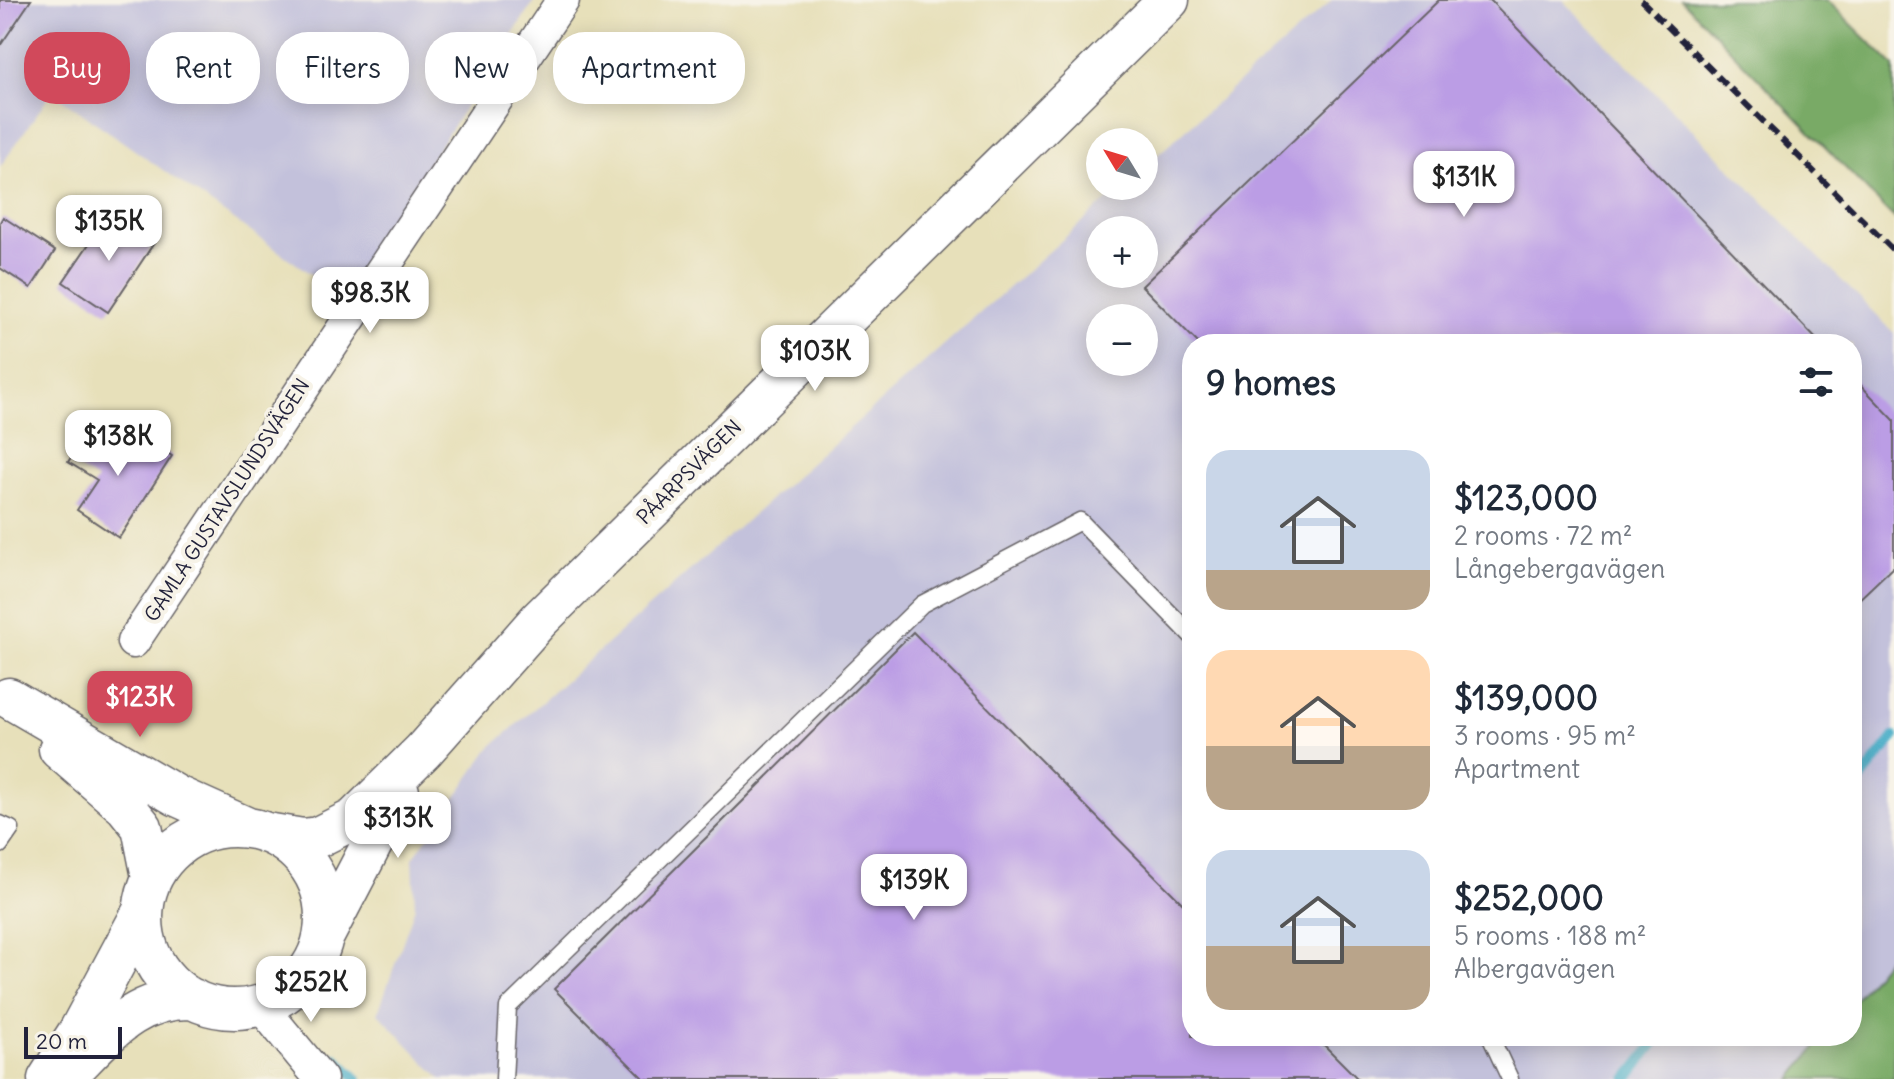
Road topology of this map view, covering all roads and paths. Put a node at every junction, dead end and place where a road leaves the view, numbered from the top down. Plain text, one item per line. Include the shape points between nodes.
1 (563, 0) edge
2 (1169, 0) edge
3 (1182, 626) edge
4 (133, 642) dead end
5 (5, 694) edge
6 (423, 751) junction
7 (0, 824) edge
8 (256, 830) junction
9 (0, 845) edge
10 (147, 894) junction
11 (321, 941) junction
12 (193, 999) junction
13 (260, 1005) junction
14 (1495, 1046) edge
15 (48, 1079) edge
16 (62, 1079) edge
17 (321, 1079) edge
18 (504, 1079) edge
19 (1510, 1079) edge

1 - 4 street, GAMLA GUSTAVSLUNDSVÄGEN
2 - 6 street, PÅARPSVÄGEN via 539,620
3 - 18 lane via 1080,521 922,604 508,1007
5 - 8 street via 177,796
5 - 10 street via 142,827
6 - 8 street, PÅARPSVÄGEN via 341,827 303,839
6 - 11 street, PÅARPSVÄGEN
7 - 9 lane via 11,829
8 - 10 street via 223,827 181,843
8 - 11 street via 294,850 315,876 323,908
10 - 12 street via 145,938 154,963
10 - 15 street via 79,1031
11 - 13 street via 299,981
12 - 13 street via 226,1008
12 - 16 street via 166,998 127,1018
13 - 17 street
14 - 19 lane

